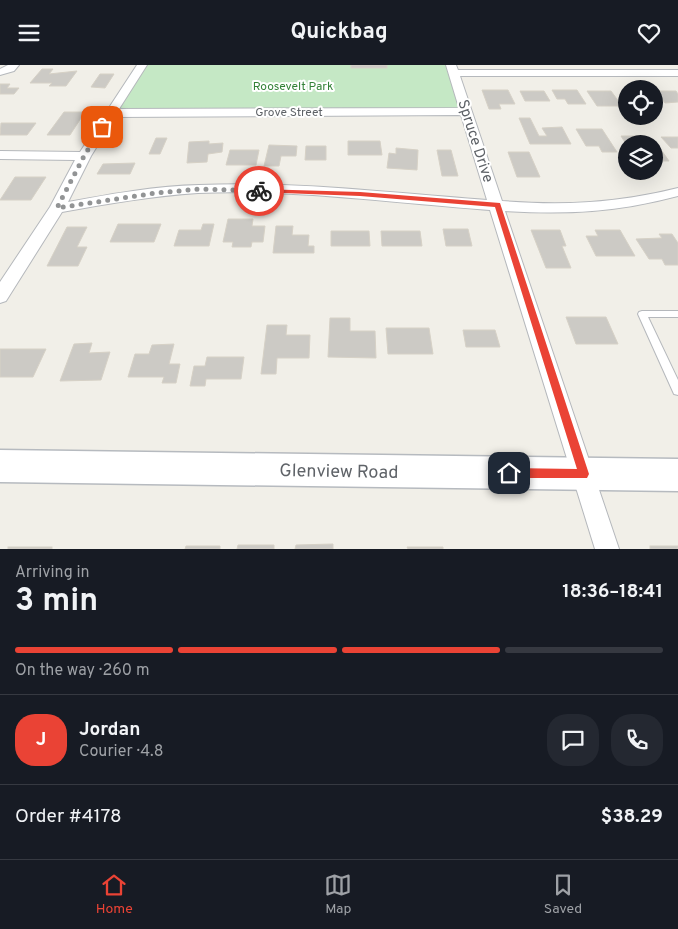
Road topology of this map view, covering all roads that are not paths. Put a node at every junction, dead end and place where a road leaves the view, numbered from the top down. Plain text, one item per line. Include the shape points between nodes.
1 (14, 65) edge
2 (142, 65) edge
3 (452, 69) edge
4 (0, 72) edge
5 (678, 73) edge
6 (467, 111) junction
7 (112, 113) junction
8 (0, 155) edge
9 (84, 156) junction
10 (678, 192) edge
11 (497, 205) junction
12 (57, 208) junction
13 (0, 296) edge
14 (678, 314) edge
15 (678, 391) edge
16 (0, 466) edge
17 (584, 474) junction
18 (678, 475) edge
19 (607, 549) edge

1 - 4 street
2 - 7 street
3 - 5 street
3 - 6 street, Spruce Drive
6 - 7 street, Grove Street
6 - 11 street, Spruce Drive
7 - 9 street
8 - 9 street
9 - 12 street
10 - 11 street via 651,201 587,209
11 - 12 street via 360,194 200,189
11 - 17 street, Spruce Drive
12 - 13 street
14 - 15 lane via 642,314
16 - 17 main road, Glenview Road
17 - 18 main road, Glenview Road
17 - 19 street, Spruce Drive

